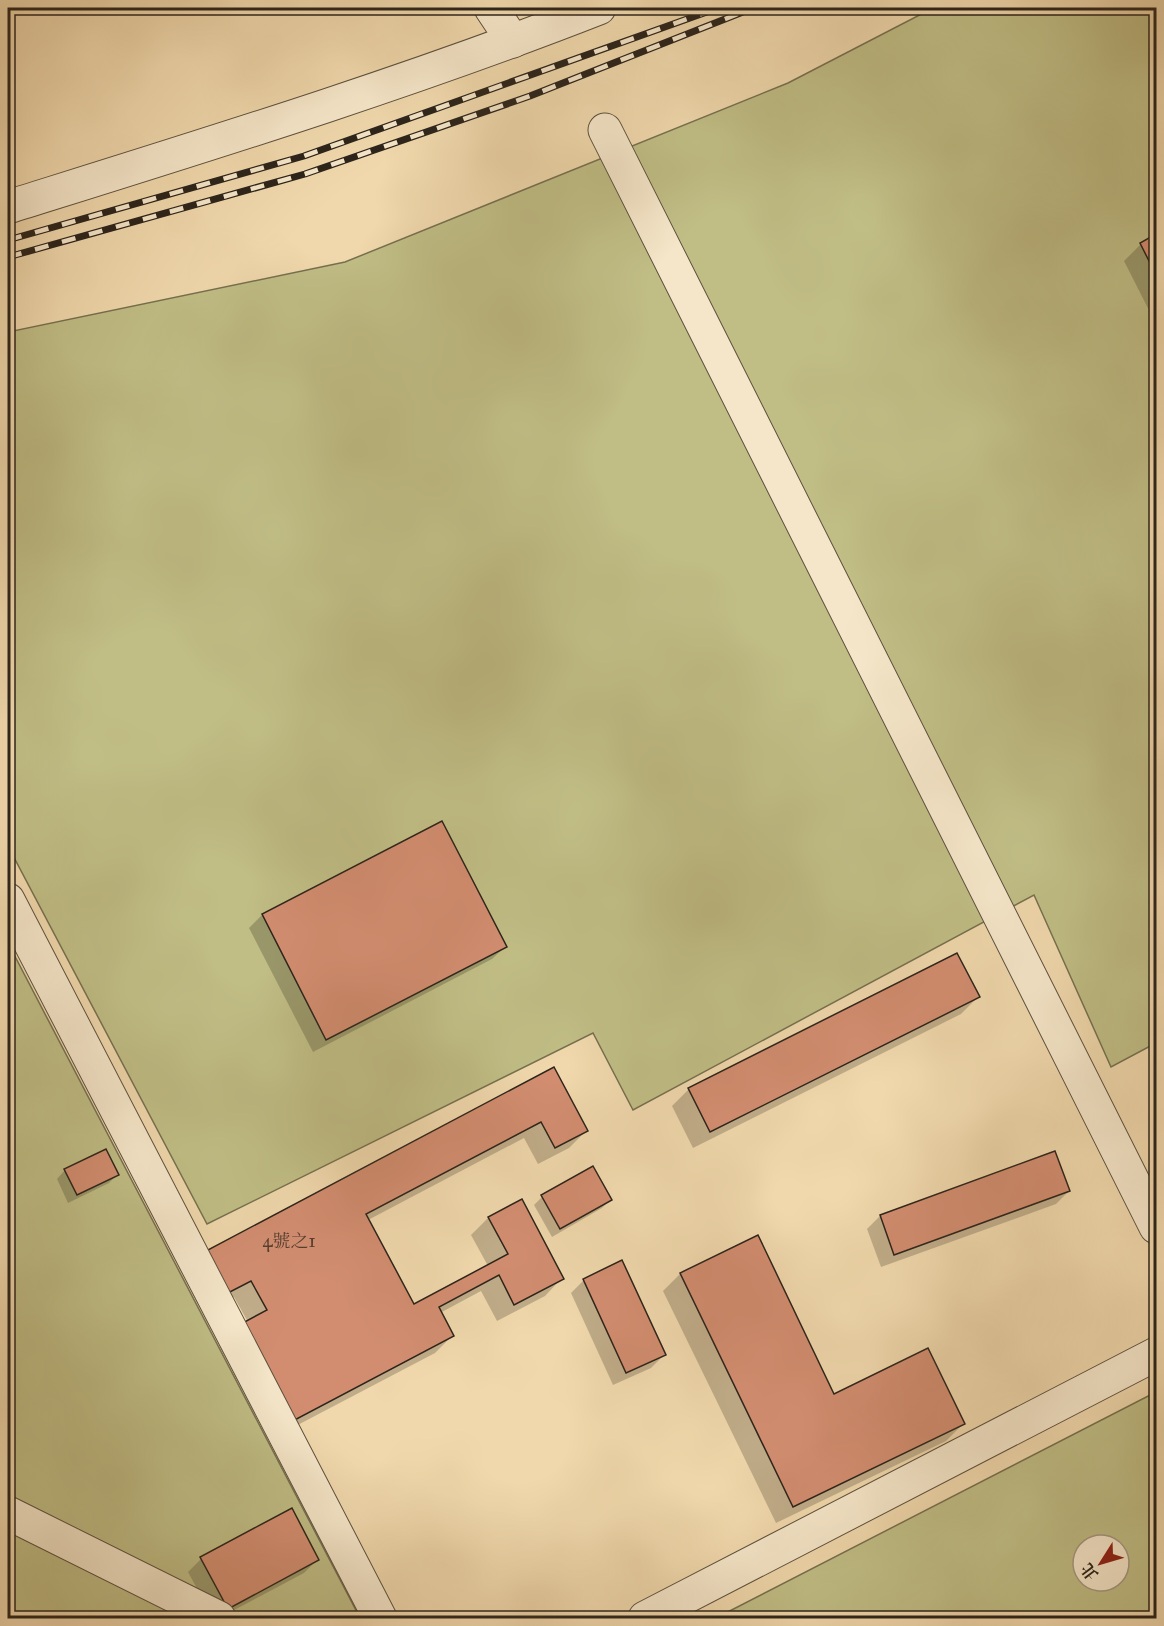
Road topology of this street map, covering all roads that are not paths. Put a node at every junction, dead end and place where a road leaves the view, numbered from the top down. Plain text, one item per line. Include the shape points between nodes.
1 (491, 8) edge
2 (599, 8) edge
3 (513, 41) junction
4 (605, 130) dead end
5 (8, 207) edge
6 (8, 900) edge
7 (1156, 1227) edge
8 (1156, 1354) edge
9 (8, 1514) edge
10 (219, 1618) edge
11 (380, 1618) edge
12 (645, 1618) edge

1 - 3 street
2 - 3 street
3 - 5 street via 212,144
4 - 7 street
6 - 11 street
8 - 12 street
9 - 10 street

